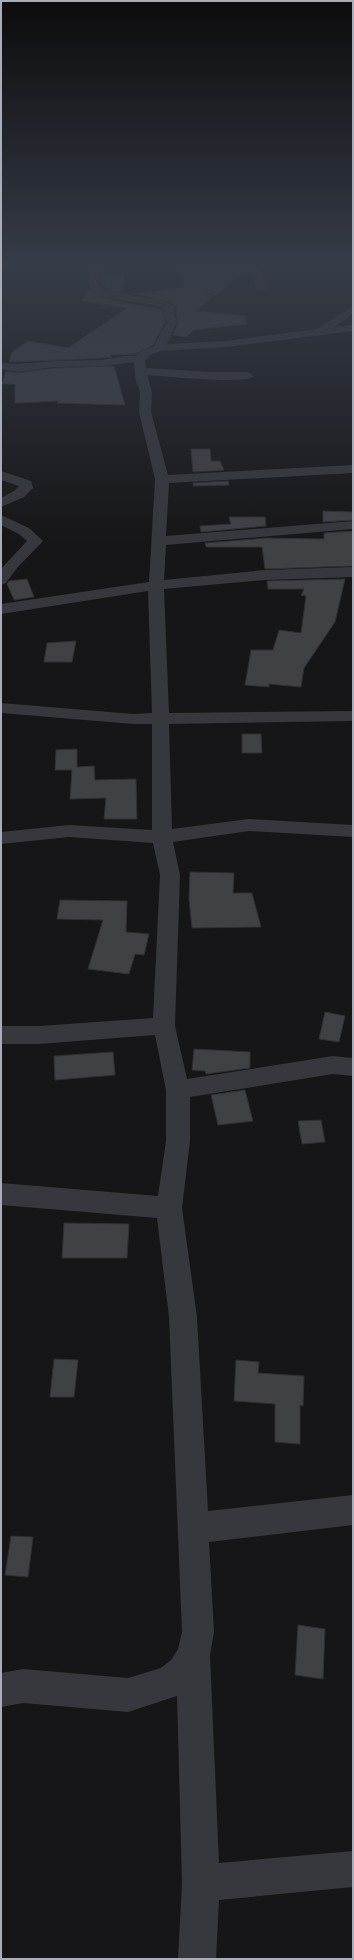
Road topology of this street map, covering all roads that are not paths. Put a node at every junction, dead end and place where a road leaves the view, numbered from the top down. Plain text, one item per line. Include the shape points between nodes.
1 (146, 359) junction
2 (1, 366) edge
3 (248, 376) dead end
4 (353, 469) edge
5 (1, 475) edge
6 (162, 479) junction
7 (1, 503) edge
8 (1, 519) edge
9 (353, 525) edge
10 (159, 541) junction
11 (353, 572) edge
12 (1, 580) edge
13 (156, 586) junction
14 (1, 609) edge
15 (1, 708) edge
16 (353, 716) edge
17 (160, 718) junction
18 (353, 831) edge
19 (162, 837) junction
20 (1, 838) edge
21 (164, 1026) junction
22 (1, 1035) edge
23 (353, 1067) edge
24 (178, 1090) junction
25 (1, 1194) edge
26 (169, 1208) junction
27 (353, 1510) edge
28 (194, 1528) junction
29 (193, 1655) junction
30 (1, 1690) edge
31 (353, 1869) edge
32 (201, 1883) junction
33 (197, 1959) edge

1 - 2 street via 124,359 103,364 54,364 18,368
1 - 3 street via 210,376
1 - 6 street via 145,412
4 - 6 street
5 - 7 street via 26,484 26,488
6 - 10 street
8 - 12 street via 24,531 36,541
9 - 10 street
10 - 13 street
11 - 13 street via 235,576
13 - 14 street
13 - 17 street
15 - 17 street via 133,719
16 - 17 street
17 - 19 street
18 - 19 street via 249,825
19 - 20 street via 69,831
19 - 21 street via 170,875
21 - 22 street via 39,1035
21 - 24 street
23 - 24 street via 333,1065
24 - 26 street via 178,1142
25 - 26 street
26 - 28 street via 183,1317
27 - 28 street
28 - 29 street via 198,1632
29 - 30 street via 183,1672 170,1682 128,1695 23,1686
29 - 32 street
31 - 32 street
32 - 33 street

